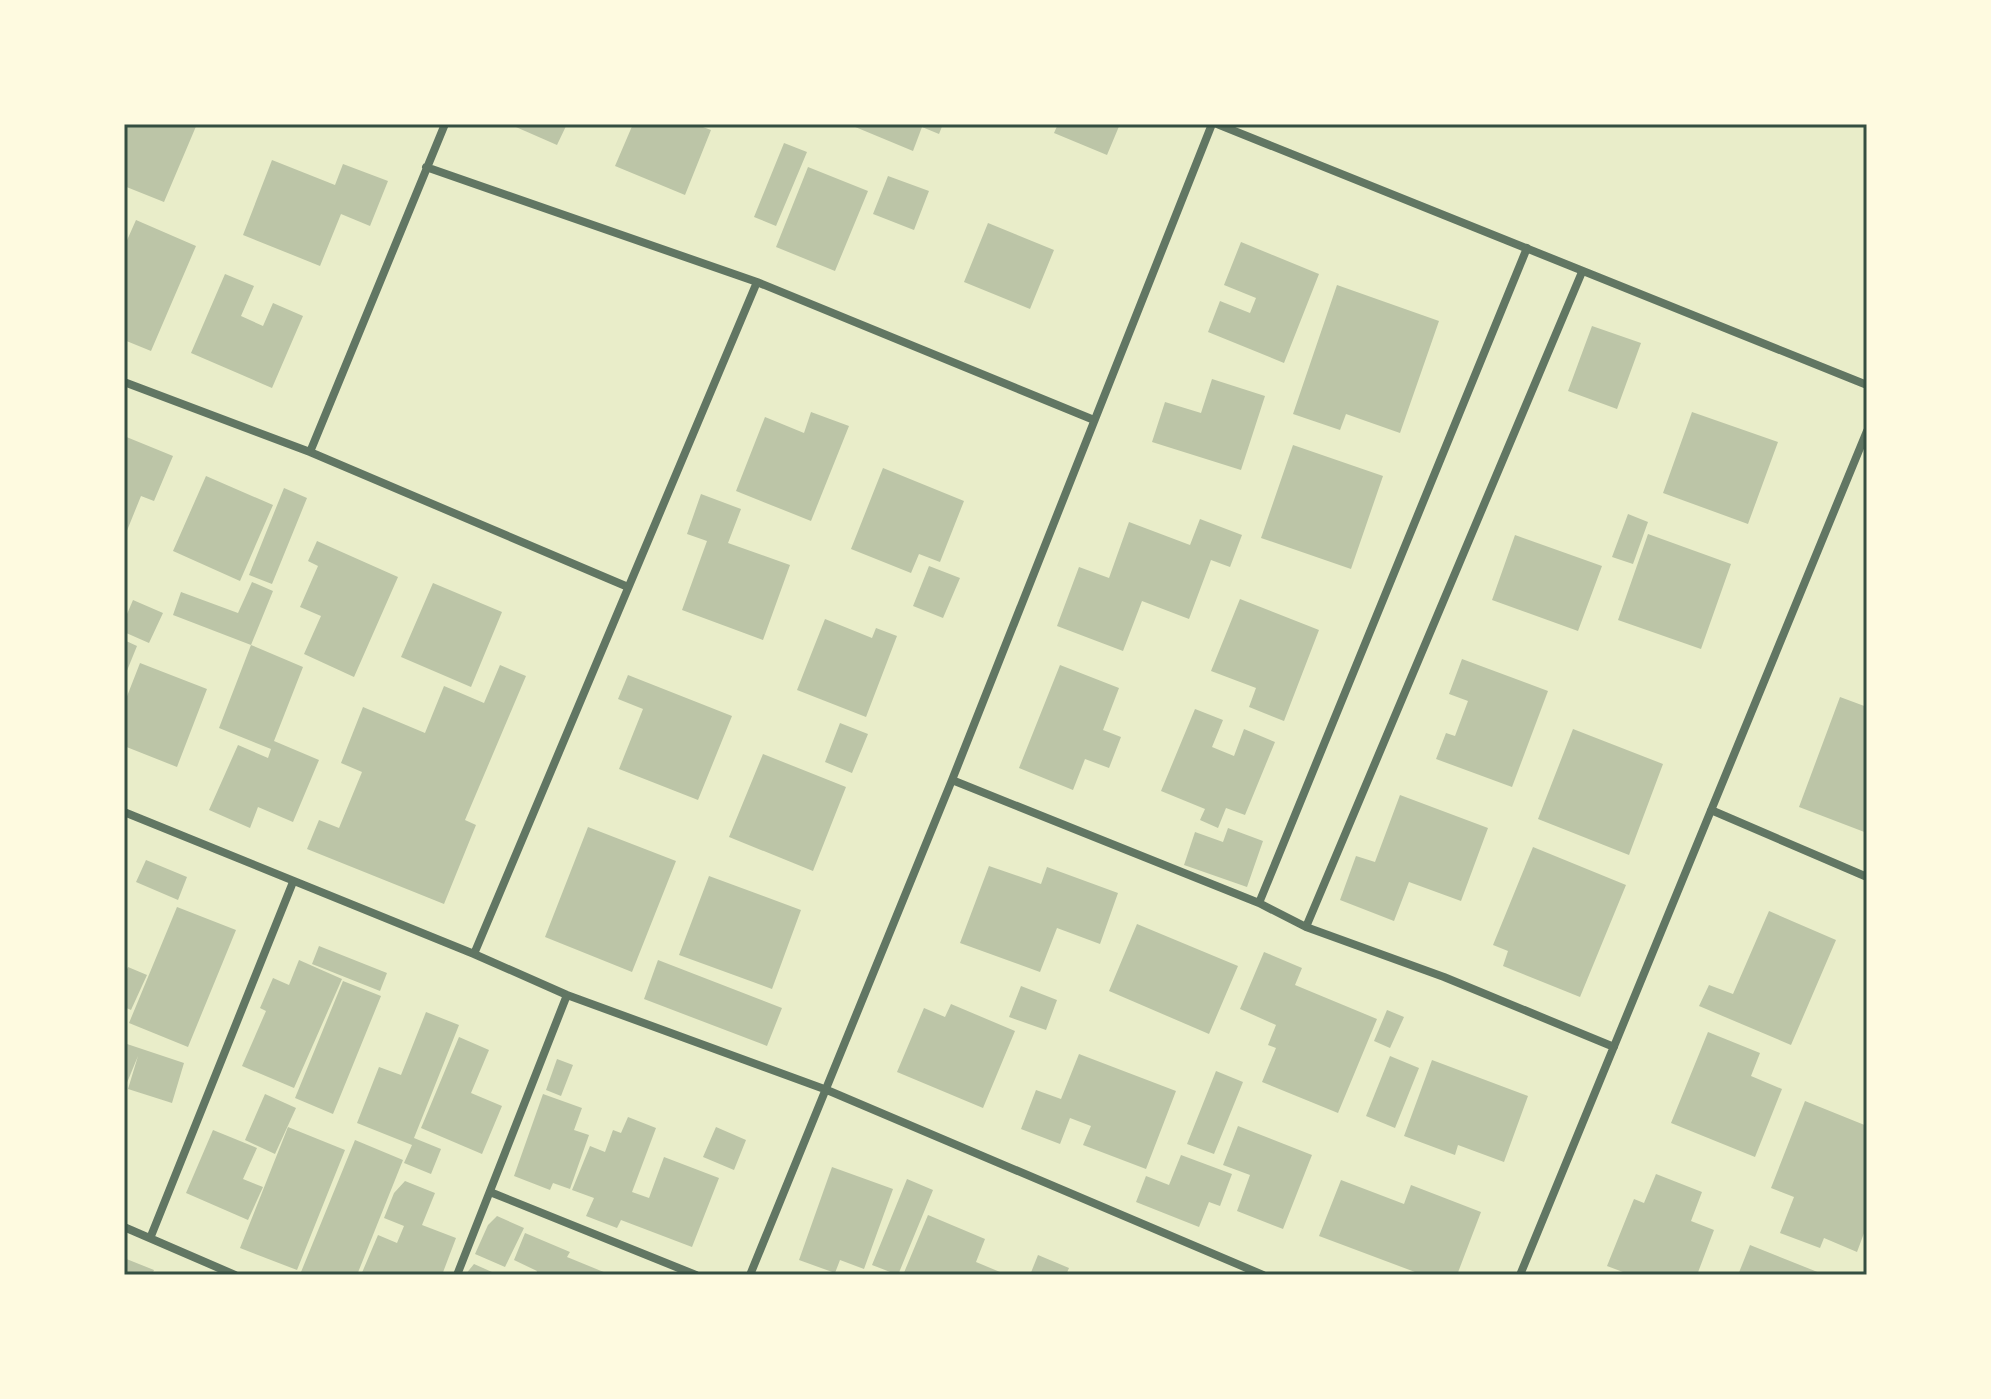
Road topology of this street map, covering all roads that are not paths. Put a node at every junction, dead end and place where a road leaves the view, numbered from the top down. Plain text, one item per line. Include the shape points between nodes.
1 (445, 124) edge
2 (1214, 124) edge
3 (426, 167) junction
4 (1527, 248) junction
5 (1582, 272) junction
6 (757, 282) junction
7 (124, 382) edge
8 (1867, 385) edge
9 (1094, 420) junction
10 (1867, 434) edge
11 (310, 452) junction
12 (628, 587) junction
13 (952, 780) junction
14 (1711, 810) junction
15 (124, 812) edge
16 (1867, 877) edge
17 (293, 882) junction
18 (1259, 903) junction
19 (1306, 927) junction
20 (474, 954) junction
21 (567, 995) junction
22 (1614, 1047) junction
23 (827, 1090) junction
24 (490, 1192) junction
25 (124, 1227) edge
26 (151, 1236) junction
27 (1246, 1272) edge
28 (235, 1275) edge
29 (457, 1275) edge
30 (696, 1275) edge
31 (750, 1275) edge
32 (1263, 1275) edge
33 (1520, 1275) edge

1 - 3 street
2 - 4 street
2 - 9 street
3 - 6 street
3 - 11 street
4 - 5 street
4 - 18 street
5 - 8 street
5 - 19 street
6 - 9 street
6 - 12 street
7 - 11 street
9 - 13 street
10 - 14 street
11 - 12 street
12 - 20 street
13 - 18 street
13 - 23 street
14 - 16 street
14 - 22 street
15 - 17 street
17 - 20 street
17 - 26 street
18 - 19 street
19 - 22 street
20 - 21 street
21 - 23 street
21 - 24 street
22 - 33 street
23 - 27 street
23 - 31 street
24 - 29 street
24 - 30 street
25 - 26 street
26 - 28 street
27 - 32 street

